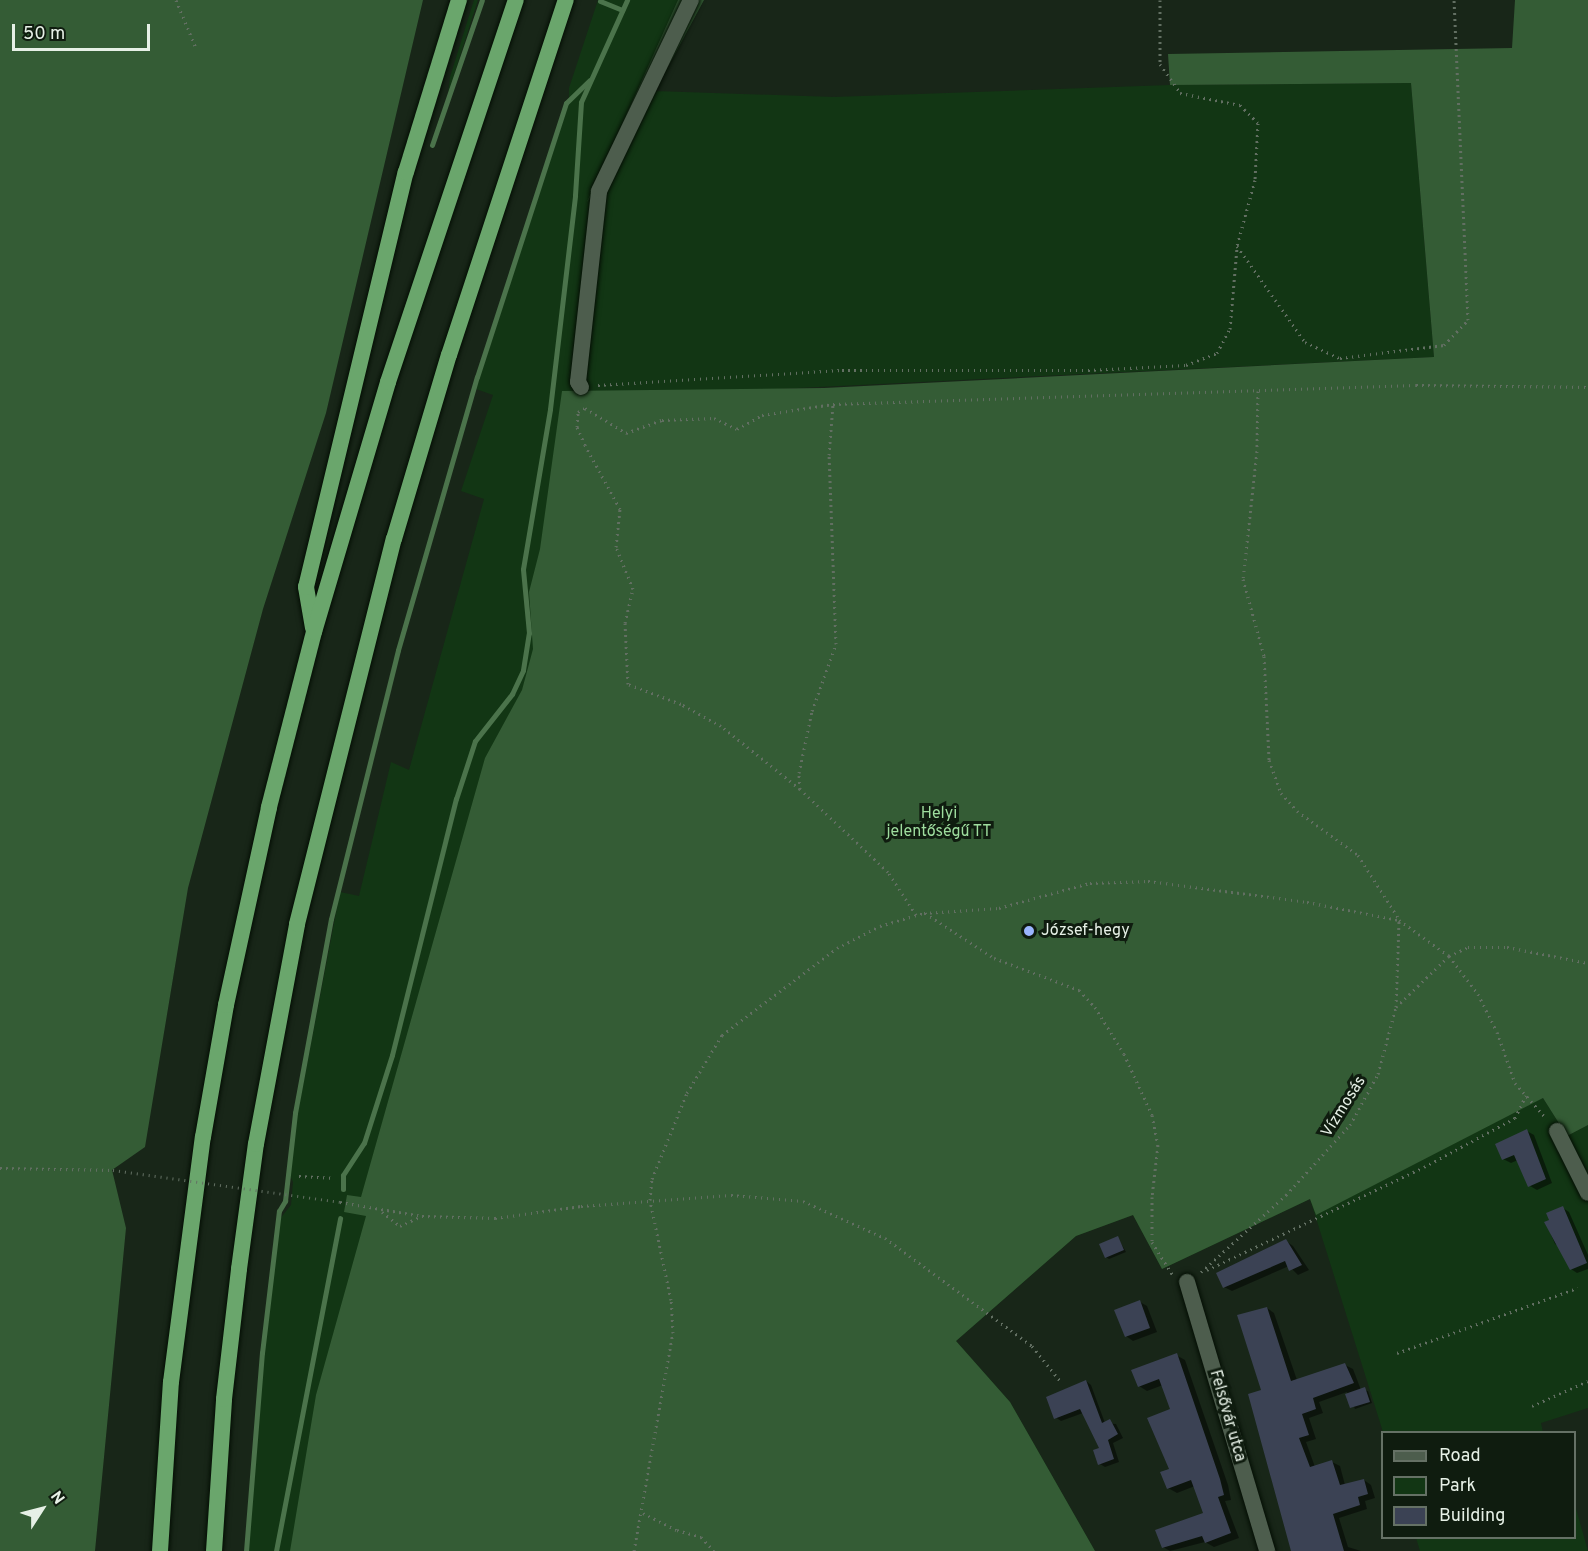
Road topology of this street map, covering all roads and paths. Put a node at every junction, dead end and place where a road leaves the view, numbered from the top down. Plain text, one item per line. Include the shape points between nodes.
1 (176, 0) edge
2 (459, 0) edge
3 (516, 0) edge
4 (566, 0) edge
5 (691, 0) edge
6 (1160, 0) edge
7 (1454, 0) edge
8 (196, 48) dead end
9 (1237, 246) junction
10 (581, 387) joint
11 (1588, 387) edge
12 (1258, 391) junction
13 (833, 404) junction
14 (314, 632) junction
15 (800, 789) junction
16 (924, 913) junction
17 (916, 915) junction
18 (1399, 920) junction
19 (1449, 956) junction
20 (1588, 963) edge
21 (1396, 1007) junction
22 (1526, 1095) junction
23 (1557, 1131) joint
24 (0, 1168) edge
25 (299, 1176) dead end
26 (335, 1178) dead end
27 (1588, 1193) edge
28 (650, 1200) junction
29 (381, 1210) junction
30 (422, 1216) junction
31 (1187, 1282) junction
32 (1578, 1288) dead end
33 (1397, 1353) dead end
34 (1588, 1381) edge
35 (1061, 1382) dead end
36 (1532, 1406) dead end
37 (643, 1513) junction
38 (160, 1551) edge
39 (214, 1551) edge
40 (634, 1551) edge
41 (714, 1551) edge
42 (1267, 1551) edge

1 - 8 path
2 - 14 highway via 406,172 306,587
3 - 14 highway via 388,382
4 - 39 highway via 448,355 397,528 297,924 259,1122 239,1269 224,1399
5 - 10 street via 599,190 578,382
6 - 9 path via 1160,64 1180,93 1240,105 1258,123 1255,180
7 - 9 path via 1468,321 1444,345 1340,358 1305,342
9 - 10 path via 1230,329 1217,353 1186,365 1088,370 842,370
11 - 12 path via 1498,384
12 - 13 path
12 - 18 path via 1257,451 1243,579 1264,656 1269,760 1281,793 1297,811 1358,855
13 - 15 path via 829,455 836,644 812,711 799,773
13 - 15 path via 762,415 737,429 714,418 662,420 626,433 585,408 578,412 577,427 620,509 616,547 633,589 625,623 628,684 681,704 721,726
14 - 38 highway via 249,895 205,1126 171,1382
15 - 17 path via 888,872
16 - 17 path
16 - 18 path via 999,908 1090,883 1148,881
16 - 31 path via 994,958 1071,986 1095,1007 1124,1054 1152,1115 1158,1145 1152,1242 1170,1273
17 - 28 path via 880,926 837,948 722,1035 687,1093 651,1179
18 - 19 path
18 - 21 path, Vízmosás
19 - 20 path via 1468,947 1487,945
19 - 21 path
19 - 22 path via 1478,994 1515,1083
21 - 31 path, Vízmosás via 1378,1074 1350,1125 1286,1195
22 - 23 path
22 - 31 path via 1515,1118 1424,1167 1236,1254
23 - 27 street
24 - 29 path, bridge via 113,1170
25 - 26 path
28 - 30 path via 495,1218
28 - 35 path via 731,1195 803,1201 885,1238 1032,1346
28 - 37 path via 674,1333
29 - 30 path
29 - 30 path via 400,1226
31 - 42 street, Felsővár utca
32 - 33 path
34 - 36 path
37 - 40 path
37 - 41 path via 701,1537

